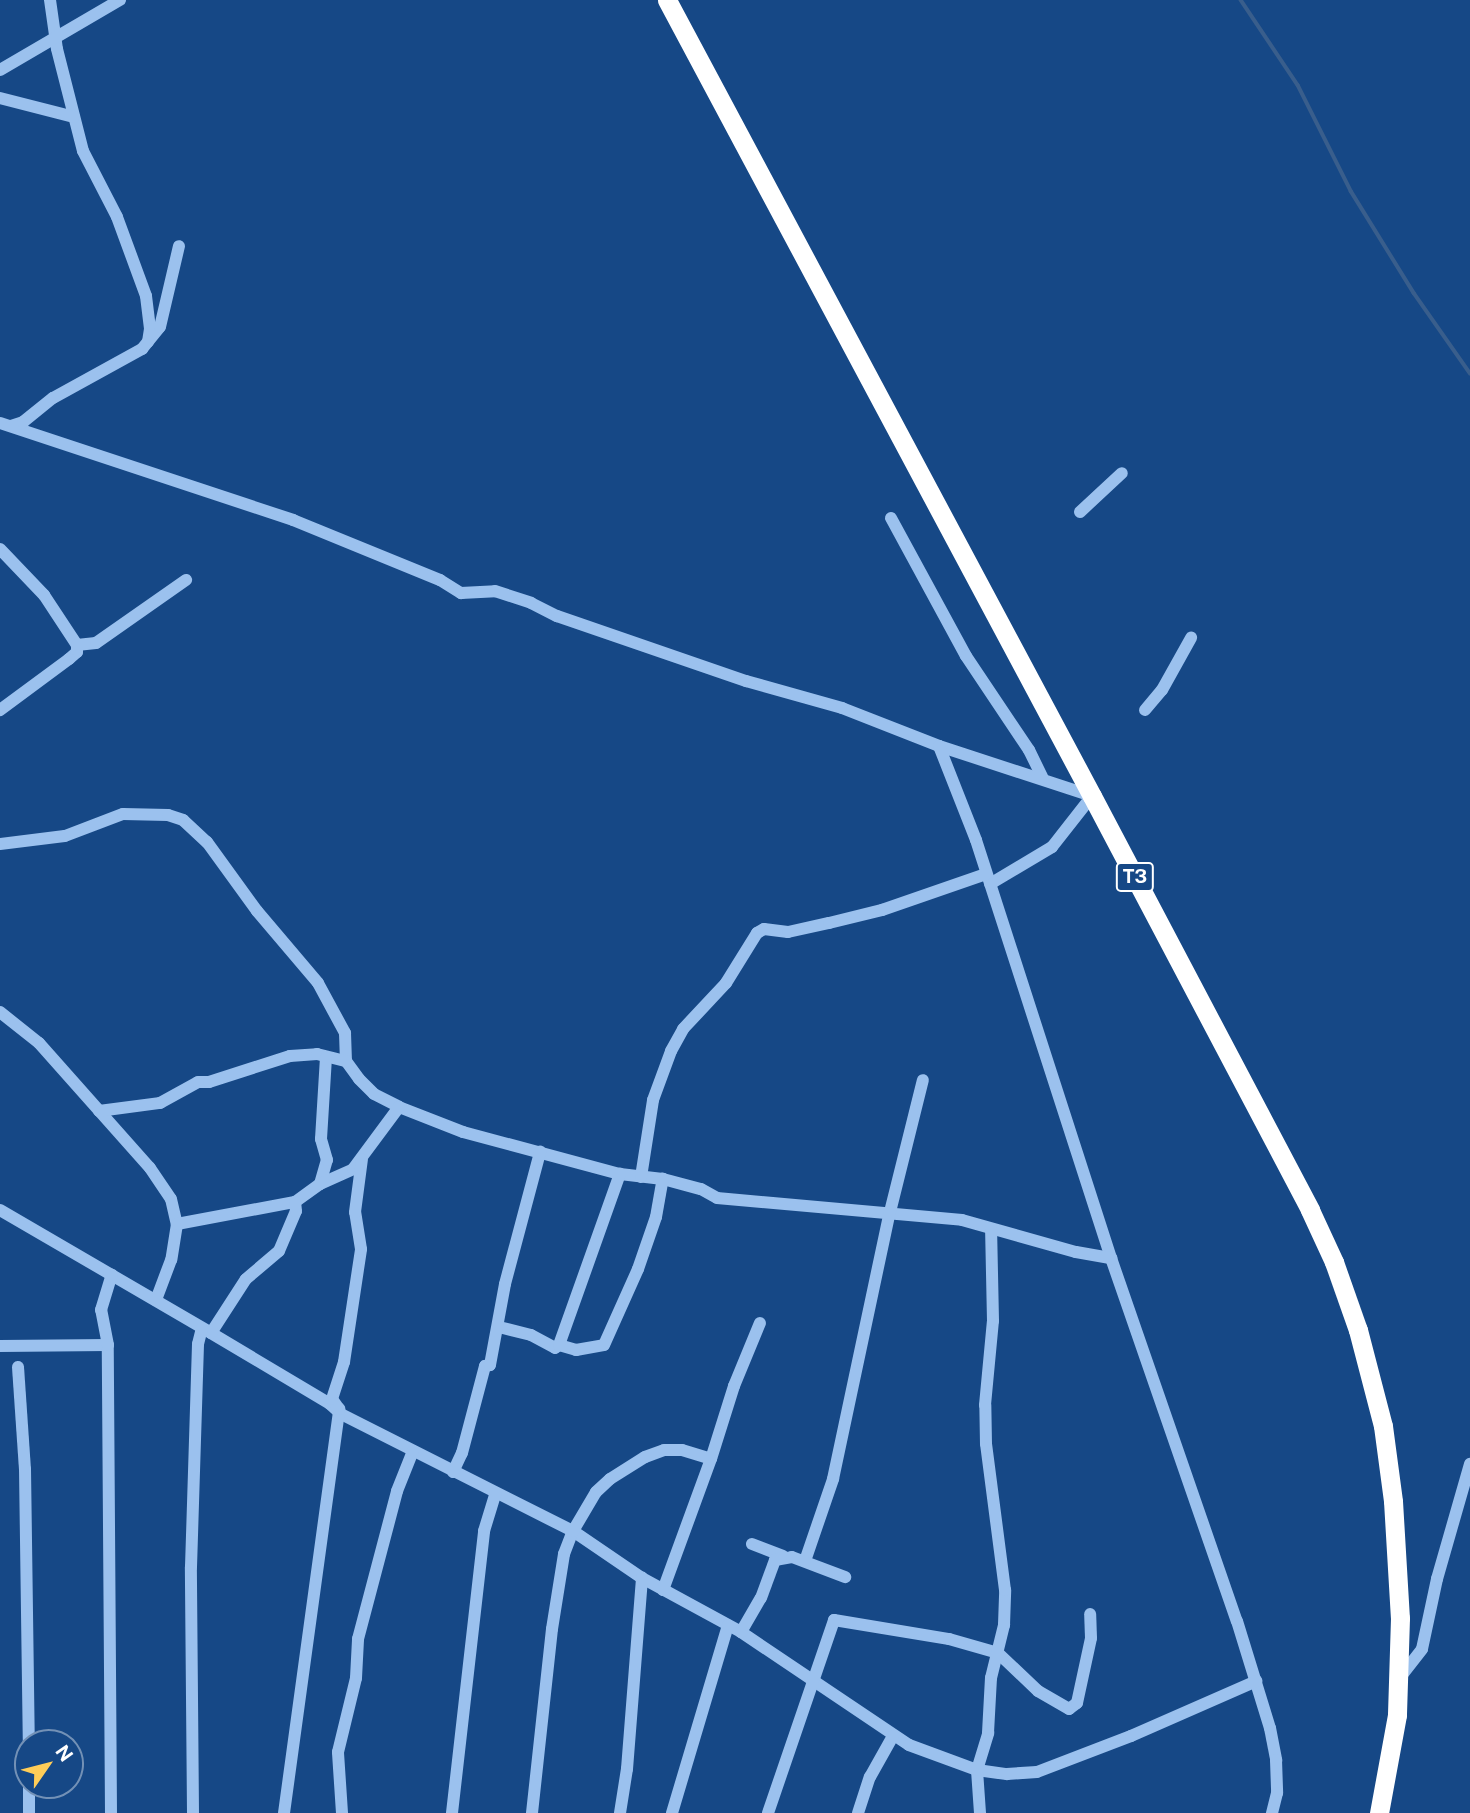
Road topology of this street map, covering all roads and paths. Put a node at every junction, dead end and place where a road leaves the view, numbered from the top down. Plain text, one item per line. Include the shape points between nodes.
1 (50, 0) edge
2 (120, 0) edge
3 (667, 0) edge
4 (55, 38) junction
5 (0, 70) edge
6 (0, 98) edge
7 (74, 117) junction
8 (179, 246) dead end
9 (148, 342) junction
10 (5, 425) edge
11 (1122, 472) dead end
12 (1080, 512) dead end
13 (891, 518) dead end
14 (0, 549) edge
15 (186, 580) dead end
16 (1191, 638) dead end
17 (77, 645) junction
18 (0, 710) edge
19 (1145, 710) dead end
20 (939, 746) junction
21 (1042, 777) junction
22 (1093, 796) junction
23 (0, 844) edge
24 (988, 879) junction
25 (0, 1012) edge
26 (326, 1058) junction
27 (346, 1060) junction
28 (923, 1080) dead end
29 (399, 1107) junction
30 (99, 1111) junction
31 (540, 1152) junction
32 (362, 1159) junction
33 (620, 1174) junction
34 (641, 1177) junction
35 (663, 1179) junction
36 (320, 1184) junction
37 (295, 1202) junction
38 (1, 1214) edge
39 (889, 1216) junction
40 (177, 1224) junction
41 (991, 1229) junction
42 (1111, 1258) junction
43 (112, 1275) junction
44 (156, 1300) junction
45 (760, 1323) dead end
46 (499, 1327) junction
47 (207, 1330) junction
48 (108, 1345) junction
49 (559, 1345) junction
50 (0, 1346) edge
51 (18, 1367) dead end
52 (338, 1411) junction
53 (413, 1451) junction
54 (711, 1459) junction
55 (1470, 1464) edge
56 (453, 1472) junction
57 (495, 1494) junction
58 (573, 1531) junction
59 (752, 1544) dead end
60 (783, 1556) junction
61 (805, 1561) junction
62 (845, 1577) dead end
63 (642, 1578) junction
64 (663, 1590) junction
65 (1090, 1614) dead end
66 (728, 1625) junction
67 (741, 1632) junction
68 (998, 1653) junction
69 (1256, 1681) junction
70 (1398, 1681) junction
71 (812, 1682) junction
72 (29, 1729) edge
73 (893, 1735) junction
74 (977, 1770) junction
75 (111, 1813) edge
76 (193, 1813) edge
77 (284, 1813) edge
78 (342, 1813) edge
79 (452, 1813) edge
80 (533, 1813) edge
81 (620, 1813) edge
82 (672, 1813) edge
83 (768, 1813) edge
84 (858, 1813) edge
85 (980, 1813) edge
86 (1272, 1813) edge
87 (1379, 1813) edge

1 - 4 street
2 - 4 street
3 - 22 highway, T3
4 - 5 street
4 - 7 street
6 - 7 street
7 - 9 street via 83,151 117,217 146,296
8 - 9 street via 160,327
9 - 10 street via 53,398 23,422
10 - 20 street via 293,520 440,580 461,593 483,590 507,595 746,681 842,708
11 - 12 street
13 - 21 street via 966,656
14 - 17 street via 44,595
15 - 17 street via 96,643
16 - 19 street via 1163,690
17 - 18 street via 69,659
20 - 21 street
20 - 24 street
21 - 22 street
22 - 24 street via 1052,847
22 - 70 highway, T3 via 1310,1210 1359,1330 1383,1426 1393,1501 1400,1618
23 - 27 street via 65,836 123,814 183,820 207,842 318,983 345,1033
24 - 34 street via 830,923 757,933 726,984 683,1028 671,1051 653,1100
24 - 42 street
25 - 30 street via 39,1043
26 - 27 street
26 - 30 street via 290,1056 198,1083 160,1103
26 - 36 street via 321,1139 327,1160
27 - 29 street via 374,1094
28 - 39 street
29 - 31 street via 483,1138
29 - 32 street
30 - 40 street via 150,1168 171,1199
31 - 33 street
31 - 46 street via 505,1284
32 - 36 street
32 - 52 street via 355,1212 361,1249 344,1362 332,1399
33 - 34 street
33 - 49 street
34 - 35 street
35 - 39 street via 717,1198
35 - 49 street via 656,1217 610,1336 604,1345 576,1350
36 - 37 street
37 - 40 street
37 - 47 street via 296,1211 279,1251 246,1279
38 - 43 street
39 - 41 street via 962,1220
39 - 61 street via 833,1479
40 - 44 street via 171,1260
41 - 42 street
41 - 68 street via 993,1321 985,1405 1005,1590
42 - 69 street
43 - 44 street
43 - 48 street via 101,1310
44 - 47 street
45 - 54 street
46 - 49 street via 531,1335 555,1348
46 - 56 street
47 - 52 street
47 - 76 street via 197,1381 191,1567
48 - 50 street
48 - 75 street
51 - 72 street via 25,1469
52 - 53 street
52 - 77 street
53 - 56 street
53 - 78 street via 397,1491 358,1639 356,1678 338,1752
54 - 58 street via 682,1450 645,1457 596,1492
54 - 64 street
55 - 70 street via 1422,1649
56 - 57 street
57 - 58 street
57 - 79 street via 484,1531
58 - 63 street
58 - 80 street via 564,1553 552,1629
59 - 60 street
60 - 61 street
60 - 67 street via 775,1560 761,1598
61 - 62 street
63 - 64 street
63 - 81 street
64 - 66 street
65 - 68 street via 1091,1638 1077,1703 1069,1709 1038,1691
66 - 67 street
66 - 82 street
67 - 71 street
68 - 71 street via 949,1639 834,1620
68 - 74 street via 991,1678 988,1733
69 - 74 street via 1047,1770 1007,1774
69 - 86 street via 1276,1760
70 - 87 highway, T3 via 1393,1748
71 - 73 street
71 - 83 street
73 - 74 street
73 - 84 street via 874,1768
74 - 85 street

